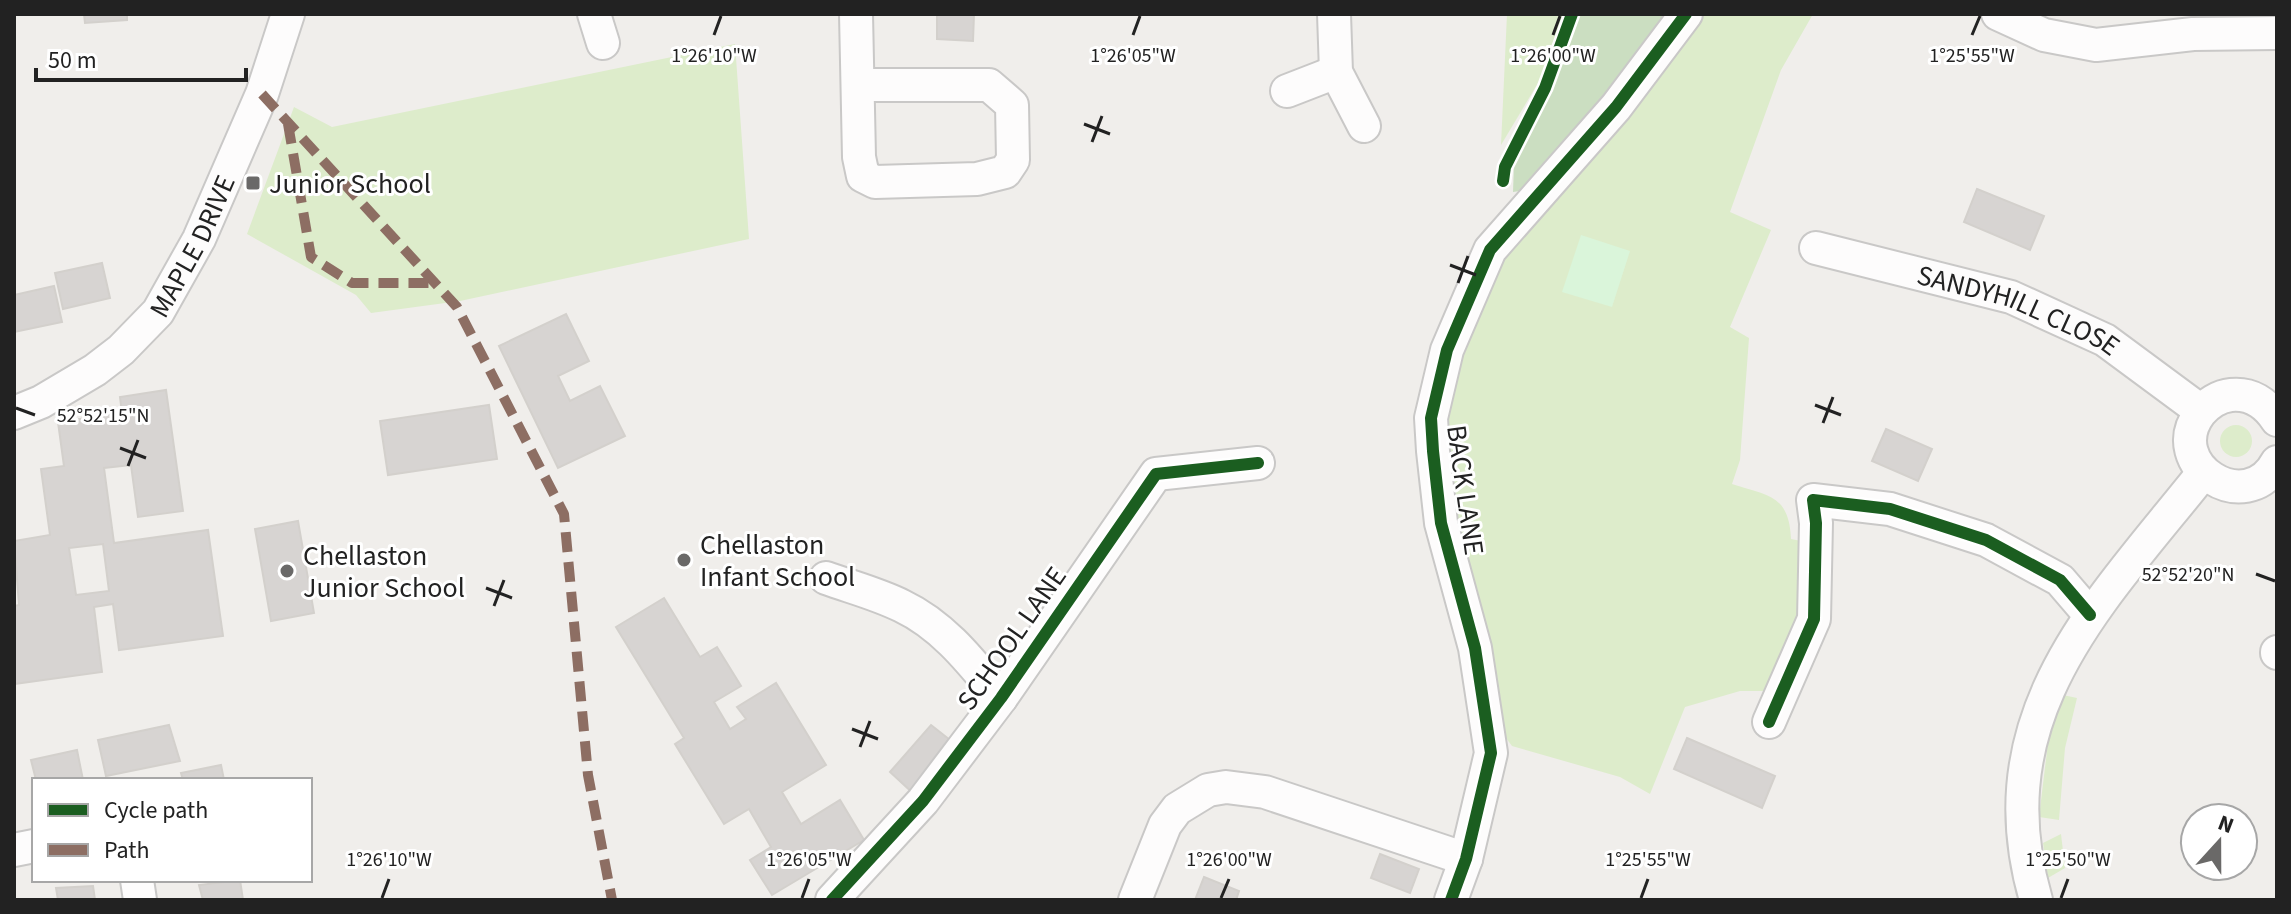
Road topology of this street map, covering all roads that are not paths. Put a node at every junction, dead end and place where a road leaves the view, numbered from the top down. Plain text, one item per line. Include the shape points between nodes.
1 (288, 14) edge
2 (856, 14) edge
3 (1334, 14) edge
4 (1686, 14) edge
5 (1998, 14) edge
6 (2191, 24) edge
7 (2277, 33) edge
8 (1336, 72) junction
9 (860, 85) junction
10 (1287, 91) dead end
11 (1364, 126) dead end
12 (1816, 248) dead end
13 (2274, 408) edge
14 (2201, 411) junction
15 (14, 413) edge
16 (1258, 463) dead end
17 (2275, 470) edge
18 (2203, 473) junction
19 (826, 578) dead end
20 (2090, 615) junction
21 (1001, 698) junction
22 (1769, 722) dead end
23 (1466, 859) junction
24 (832, 900) edge
25 (1135, 900) edge
26 (1451, 900) edge
27 (2036, 900) edge

1 - 15 street, MAPLE DRIVE via 262,94 199,239 158,312 95,370
2 - 9 street
3 - 8 street
4 - 23 street, BACK LANE via 1616,107 1490,250 1459,317 1436,391 1431,418 1441,523 1475,648 1491,753
5 - 6 street via 2044,35 2096,45
6 - 7 street
8 - 10 street
8 - 11 street
9 - 9 street via 859,157 863,176 875,182 986,178 1005,172 1013,160 1012,105 989,85
12 - 14 street, SANDYHILL CLOSE via 2011,297 2105,340
13 - 14 street via 2235,395
14 - 18 street via 2189,441 2194,463
16 - 21 street, SCHOOL LANE via 1156,474
17 - 18 street via 2239,489
18 - 20 street
19 - 21 street, SCHOOL LANE via 921,617 962,650
20 - 22 street via 2060,580 1986,540 1890,509 1813,500 1814,619
20 - 27 street via 2046,692 2026,766 2024,839
21 - 24 street, SCHOOL LANE via 923,801
23 - 25 street via 1290,799 1226,787 1208,790 1177,809 1165,825
23 - 26 street, BACK LANE

